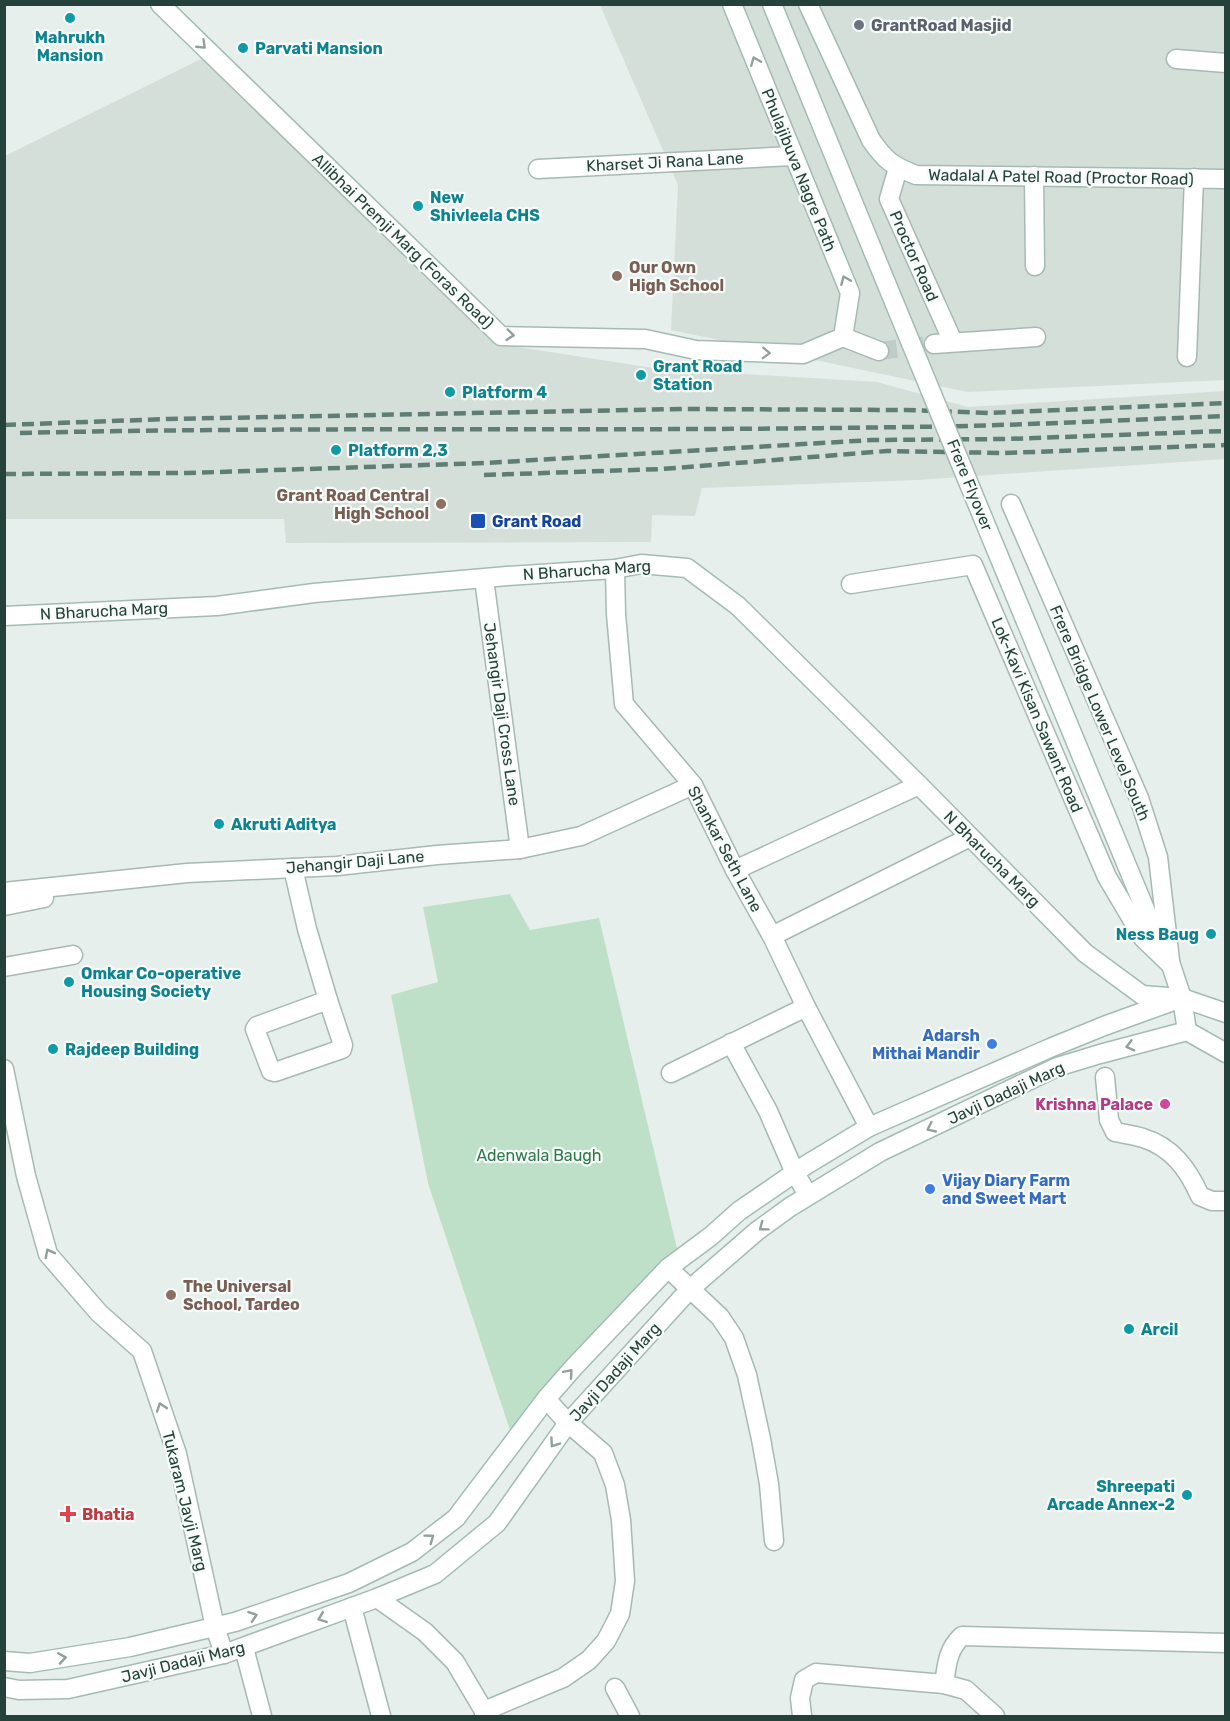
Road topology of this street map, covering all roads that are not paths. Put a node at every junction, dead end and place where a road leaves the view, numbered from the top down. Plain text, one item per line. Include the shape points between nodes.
1 (160, 4) edge
2 (732, 4) edge
3 (772, 4) edge
4 (808, 4) edge
5 (1176, 59) dead end
6 (1226, 63) edge
7 (793, 156) junction
8 (898, 168) junction
9 (538, 169) dead end
10 (1034, 176) junction
11 (1194, 178) junction
12 (1226, 179) edge
13 (1035, 266) dead end
14 (843, 337) junction
15 (1036, 337) dead end
16 (953, 342) junction
17 (934, 344) tunnel mouth
18 (879, 351) tunnel mouth
19 (1187, 357) dead end
20 (1011, 504) dead end
21 (615, 569) junction
22 (484, 579) junction
23 (851, 584) dead end
24 (4, 616) edge
25 (693, 785) junction
26 (919, 785) junction
27 (970, 837) junction
28 (520, 849) junction
29 (293, 868) junction
30 (735, 870) junction
31 (52, 887) junction
32 (4, 892) edge
33 (4, 906) edge
34 (772, 936) junction
35 (73, 955) dead end
36 (5, 964) edge
37 (1171, 965) junction
38 (1182, 998) junction
39 (328, 1000) junction
40 (806, 1007) junction
41 (1226, 1013) edge
42 (1187, 1031) junction
43 (731, 1043) junction
44 (1225, 1054) edge
45 (4, 1069) edge
46 (671, 1073) dead end
47 (1105, 1077) dead end
48 (869, 1127) junction
49 (795, 1173) junction
50 (808, 1195) junction
51 (1226, 1201) edge
52 (711, 1236) junction
53 (730, 1255) junction
54 (668, 1268) junction
55 (690, 1289) junction
56 (546, 1399) junction
57 (568, 1423) junction
58 (774, 1540) dead end
59 (377, 1598) junction
60 (352, 1607) junction
61 (215, 1627) junction
62 (1226, 1643) edge
63 (244, 1648) junction
64 (224, 1654) junction
65 (4, 1661) edge
66 (944, 1684) junction
67 (4, 1687) edge
68 (615, 1688) dead end
69 (484, 1714) edge
70 (262, 1716) edge
71 (381, 1716) edge
72 (630, 1716) edge
73 (802, 1716) edge
74 (995, 1716) edge

1 -> 14 street, Allibhai Premji Marg (Foras Road) via 501,336 645,339 696,350 803,354
7 -> 2 street, Phulajibuva Nagre Path
3 - 37 street, Frere Flyover, bridge
4 - 8 street via 871,140
5 - 6 street
7 - 9 street, Kharset Ji Rana Lane
14 -> 7 street, Phulajibuva Nagre Path via 850,293
8 - 10 street, Wadalal A Patel Road (Proctor Road) via 916,175
8 - 16 street, Proctor Road via 889,199
10 - 11 street, Wadalal A Patel Road (Proctor Road)
10 - 13 street
11 - 12 street, Wadalal A Patel Road (Proctor Road)
11 - 19 street
14 - 18 street
15 - 16 street
16 - 17 street
20 - 37 street, Frere Bridge Lower Level South via 1139,798 1158,857
21 - 22 street, N Bharucha Marg
21 - 25 street, Shankar Seth Lane via 624,704
21 - 26 street, N Bharucha Marg via 641,564 687,568 738,606
22 - 24 street, N Bharucha Marg via 314,593 217,606
22 - 28 street, Jehangir Daji Cross Lane
23 - 37 street, Lok-Kavi Kisan Sawant Road via 973,565 1107,877 1143,938
25 - 28 street, Jehangir Daji Lane via 581,836
25 - 30 street, Shankar Seth Lane
26 - 27 street, N Bharucha Marg
26 - 30 street
27 - 34 street
27 - 38 street, N Bharucha Marg via 1085,953 1142,995
28 - 29 street, Jehangir Daji Lane
29 - 31 street, Jehangir Daji Lane via 187,873
29 - 39 street
30 - 34 street, Shankar Seth Lane
31 - 32 street, Jehangir Daji Lane
31 - 33 street via 49,897
34 - 40 street, Shankar Seth Lane
35 - 36 street
37 - 38 street
38 - 41 street
38 - 42 street
38 - 48 street, Javji Dadaji Marg via 1061,1043
39 - 39 street via 344,1045 342,1049 271,1071 257,1026
40 - 43 street
40 - 48 street, Shankar Seth Lane
42 - 44 street
42 -> 50 street, Javji Dadaji Marg via 1057,1068 880,1152
43 - 46 street
43 - 49 street via 768,1111
61 -> 45 street, Tukaram Javji Marg via 177,1454 142,1351 99,1313 48,1254 26,1176
47 - 51 street via 1109,1120 1115,1132 1166,1148 1191,1176 1200,1196 1212,1202
48 - 49 street, Javji Dadaji Marg
49 - 50 street
49 - 52 street, Javji Dadaji Marg via 739,1211
50 -> 53 street, Javji Dadaji Marg
52 - 53 street
52 - 54 street, Javji Dadaji Marg
53 - 55 street, Javji Dadaji Marg
54 - 55 street
56 -> 54 street, Javji Dadaji Marg
55 - 57 street, Javji Dadaji Marg
55 - 58 street via 725,1324 747,1375 762,1439
56 - 57 street
61 -> 56 street, Javji Dadaji Marg via 349,1583 412,1552 456,1518
57 -> 59 street, Javji Dadaji Marg via 498,1523 435,1574
57 - 69 street via 603,1453 615,1485 626,1581 620,1614 606,1641 589,1660 563,1678
59 - 60 street, Javji Dadaji Marg
59 - 69 street via 425,1632 454,1662
60 -> 63 street, Javji Dadaji Marg
60 - 71 street
61 - 64 street, Tukaram Javji Marg
65 -> 61 street, Javji Dadaji Marg via 30,1663 130,1647
62 - 66 street via 962,1636 953,1645
63 - 64 street, Javji Dadaji Marg
63 - 70 street
64 - 67 street, Javji Dadaji Marg via 68,1689
66 - 73 street via 816,1673 804,1680
66 - 74 street via 966,1690
68 - 72 street

